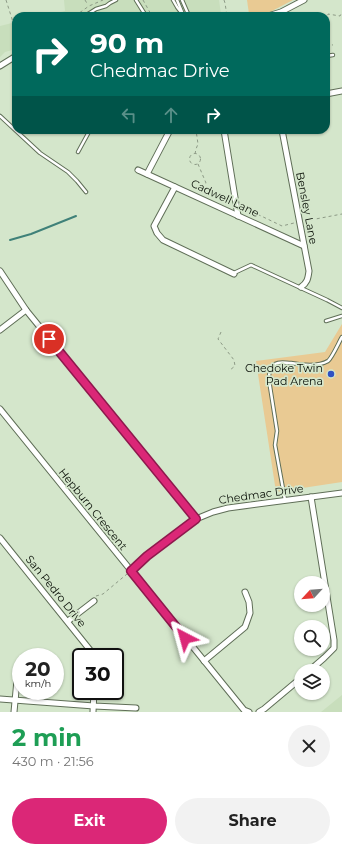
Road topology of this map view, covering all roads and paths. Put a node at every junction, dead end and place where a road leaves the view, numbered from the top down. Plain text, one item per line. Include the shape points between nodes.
1 (6, 0) edge
2 (85, 0) edge
3 (93, 0) edge
4 (103, 0) edge
5 (116, 0) edge
6 (136, 0) edge
7 (143, 0) edge
8 (173, 0) edge
9 (177, 0) edge
10 (182, 0) edge
11 (224, 0) edge
12 (304, 0) edge
13 (93, 4) junction
14 (88, 6) junction
15 (80, 12) edge
16 (91, 12) edge
17 (144, 12) edge
18 (150, 12) edge
19 (181, 12) edge
20 (182, 12) edge
21 (187, 12) edge
22 (227, 12) edge
23 (281, 12) edge
24 (342, 12) edge
25 (330, 14) edge
26 (12, 19) edge
27 (330, 45) edge
28 (333, 45) dead end
29 (330, 55) edge
30 (333, 55) dead end
31 (12, 58) edge
32 (0, 66) edge
33 (342, 91) edge
34 (330, 93) edge
35 (0, 116) edge
36 (12, 127) edge
37 (19, 134) edge
38 (88, 134) edge
39 (168, 134) edge
40 (197, 134) edge
41 (225, 134) edge
42 (283, 134) edge
43 (78, 152) dead end
44 (195, 154) junction
45 (198, 164) junction
46 (138, 170) dead end
47 (148, 174) junction
48 (175, 187) junction
49 (86, 192) dead end
50 (199, 198) junction
51 (342, 214) edge
52 (240, 216) junction
53 (300, 222) junction
54 (304, 246) junction
55 (0, 271) edge
56 (234, 274) joint
57 (301, 287) junction
58 (342, 308) edge
59 (26, 310) junction
60 (342, 316) edge
61 (326, 322) dead end
62 (0, 330) edge
63 (221, 332) dead end
64 (342, 337) edge
65 (230, 370) dead end
66 (0, 409) edge
67 (342, 493) edge
68 (312, 497) junction
69 (285, 501) junction
70 (196, 519) junction
71 (0, 538) edge
72 (131, 571) junction
73 (245, 592) dead end
74 (94, 598) joint
75 (68, 621) junction
76 (88, 648) edge
77 (204, 661) junction
78 (317, 664) edge
79 (294, 684) edge
80 (0, 699) edge
81 (15, 701) junction
82 (136, 708) dead end
83 (93, 709) edge
84 (14, 712) edge
85 (249, 712) edge
86 (259, 712) edge

1 - 26 path
2 - 14 path
3 - 13 path
4 - 13 path
5 - 16 lane
6 - 17 lane
7 - 18 path
8 - 19 lane
9 - 20 lane
10 - 21 lane
11 - 22 path
12 - 23 street
13 - 14 path
14 - 15 path
24 - 25 path via 340,16
27 - 28 path
29 - 30 lane
31 - 32 street
33 - 34 street
35 - 36 lane
37 - 49 lane via 40,154 68,172
38 - 43 lane
39 - 47 street
40 - 44 path via 198,144
41 - 52 street
42 - 53 street, Bensley Lane
44 - 45 path via 200,158
44 - 45 path via 191,156 190,161
45 - 50 path via 206,183
46 - 47 street, Cadwell Lane
47 - 48 street, Cadwell Lane
48 - 50 street, Cadwell Lane
48 - 56 street via 154,226 157,233 163,240
50 - 52 street, Cadwell Lane
51 - 53 path
52 - 53 path via 257,214 282,226
52 - 54 street, Cadwell Lane
53 - 54 street, Bensley Lane
54 - 57 street, Bensley Lane via 309,271 305,284
55 - 59 street
56 - 57 lane via 251,264
57 - 58 lane
59 - 62 street
59 - 70 street
60 - 61 lane
63 - 65 path via 218,339 234,360 235,366
64 - 69 lane via 329,360 316,364 279,362 270,369 277,431 275,445
66 - 72 street, Hepburn Crescent
67 - 68 street, Chedmac Drive
68 - 69 street, Chedmac Drive
68 - 78 street via 334,640 334,648
69 - 70 street, Chedmac Drive via 228,508
70 - 72 street, Chedmac Drive
71 - 75 street, San Pedro Drive
72 - 74 path via 103,594
72 - 77 street, Hepburn Crescent
73 - 77 street via 250,613 245,627
74 - 75 street
75 - 76 street, San Pedro Drive
77 - 85 street, Hepburn Crescent via 244,710
79 - 86 street
80 - 81 street
81 - 83 street
81 - 84 street
82 - 83 street

